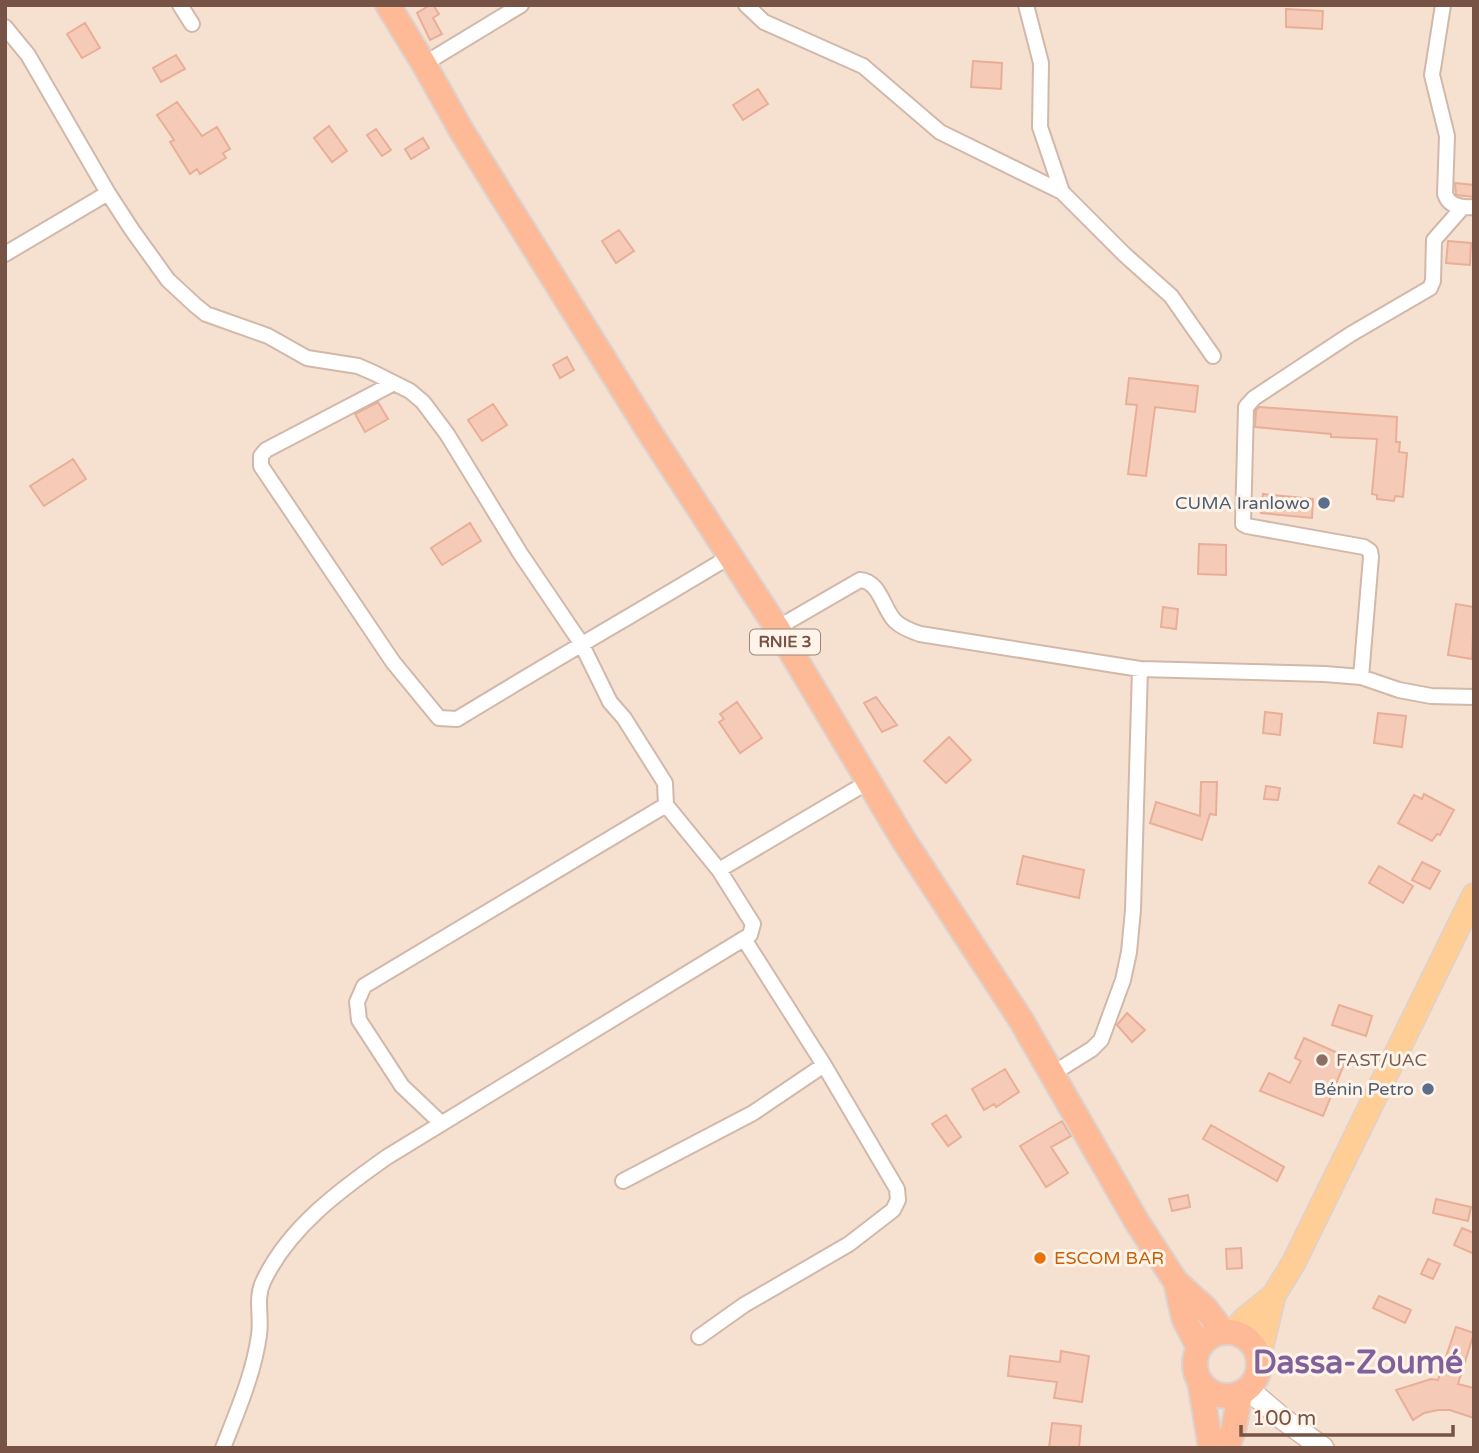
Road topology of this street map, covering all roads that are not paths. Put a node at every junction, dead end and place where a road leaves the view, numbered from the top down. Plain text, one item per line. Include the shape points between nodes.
1 (180, 5) edge
2 (387, 5) edge
3 (521, 5) edge
4 (746, 5) edge
5 (1026, 5) edge
6 (1443, 5) edge
7 (192, 24) dead end
8 (5, 27) edge
9 (424, 64) junction
10 (1062, 192) junction
11 (108, 193) junction
12 (1468, 207) edge
13 (5, 254) edge
14 (1213, 356) dead end
15 (394, 383) junction
16 (729, 557) junction
17 (777, 628) junction
18 (581, 643) junction
19 (1140, 669) junction
20 (1361, 677) junction
21 (1474, 696) edge
22 (869, 782) junction
23 (666, 805) junction
24 (719, 870) junction
25 (1474, 895) edge
26 (744, 939) junction
27 (824, 1065) junction
28 (1052, 1074) junction
29 (440, 1122) junction
30 (623, 1181) dead end
31 (1176, 1282) junction
32 (1274, 1295) junction
33 (1228, 1332) junction
34 (699, 1337) dead end
35 (1199, 1349) junction
36 (1259, 1357) junction
37 (1200, 1382) junction
38 (1244, 1392) junction
39 (223, 1448) edge
40 (1211, 1448) edge
41 (1227, 1448) edge
42 (1323, 1448) edge

1 - 7 street
2 - 9 highway, RNIE 3
3 - 9 street
4 - 10 street via 764,22 863,66 940,132
5 - 10 street via 1041,63 1040,127
6 - 12 street via 1432,75 1447,136 1445,194 1450,202
8 - 11 street via 28,55
9 - 16 highway, RNIE 3
10 - 14 street via 1171,296
11 - 13 street
11 - 15 street via 168,279 206,314 268,336 307,358 358,366
12 - 20 street via 1434,240 1430,288 1351,334 1254,398 1247,408 1243,524 1370,551
15 - 18 street via 423,402 447,433
15 - 18 street via 261,456 261,466 393,662 439,718 457,719
16 - 17 highway, RNIE 3
16 - 18 street
17 - 19 street via 867,580 894,621 919,634
17 - 22 highway, RNIE 3
18 - 23 street via 610,702 665,783
19 - 20 street
19 - 28 street via 1133,910 1123,980 1101,1040
20 - 21 street via 1431,696
22 - 24 street
22 - 28 highway, RNIE 3
23 - 24 street
23 - 29 street via 364,986 357,1002 359,1020 402,1086
24 - 26 street via 753,924
25 - 32 main road via 1312,1227
26 - 27 street
26 - 29 street
27 - 30 street via 753,1113
27 - 34 street via 897,1189 898,1200 893,1210 849,1244
28 - 31 highway, RNIE 3
29 - 39 street via 342,1189 288,1241 262,1283 260,1332
31 - 33 highway, RNIE 3
31 - 35 highway, RNIE 3 via 1184,1318
32 - 33 main road
32 - 36 main road
33 - 35 highway via 1205,1340
33 - 36 highway via 1246,1337
35 - 37 highway via 1195,1366
36 - 38 highway via 1256,1380
37 - 38 highway via 1223,1396
37 - 40 highway
38 - 41 highway
38 - 42 main road

